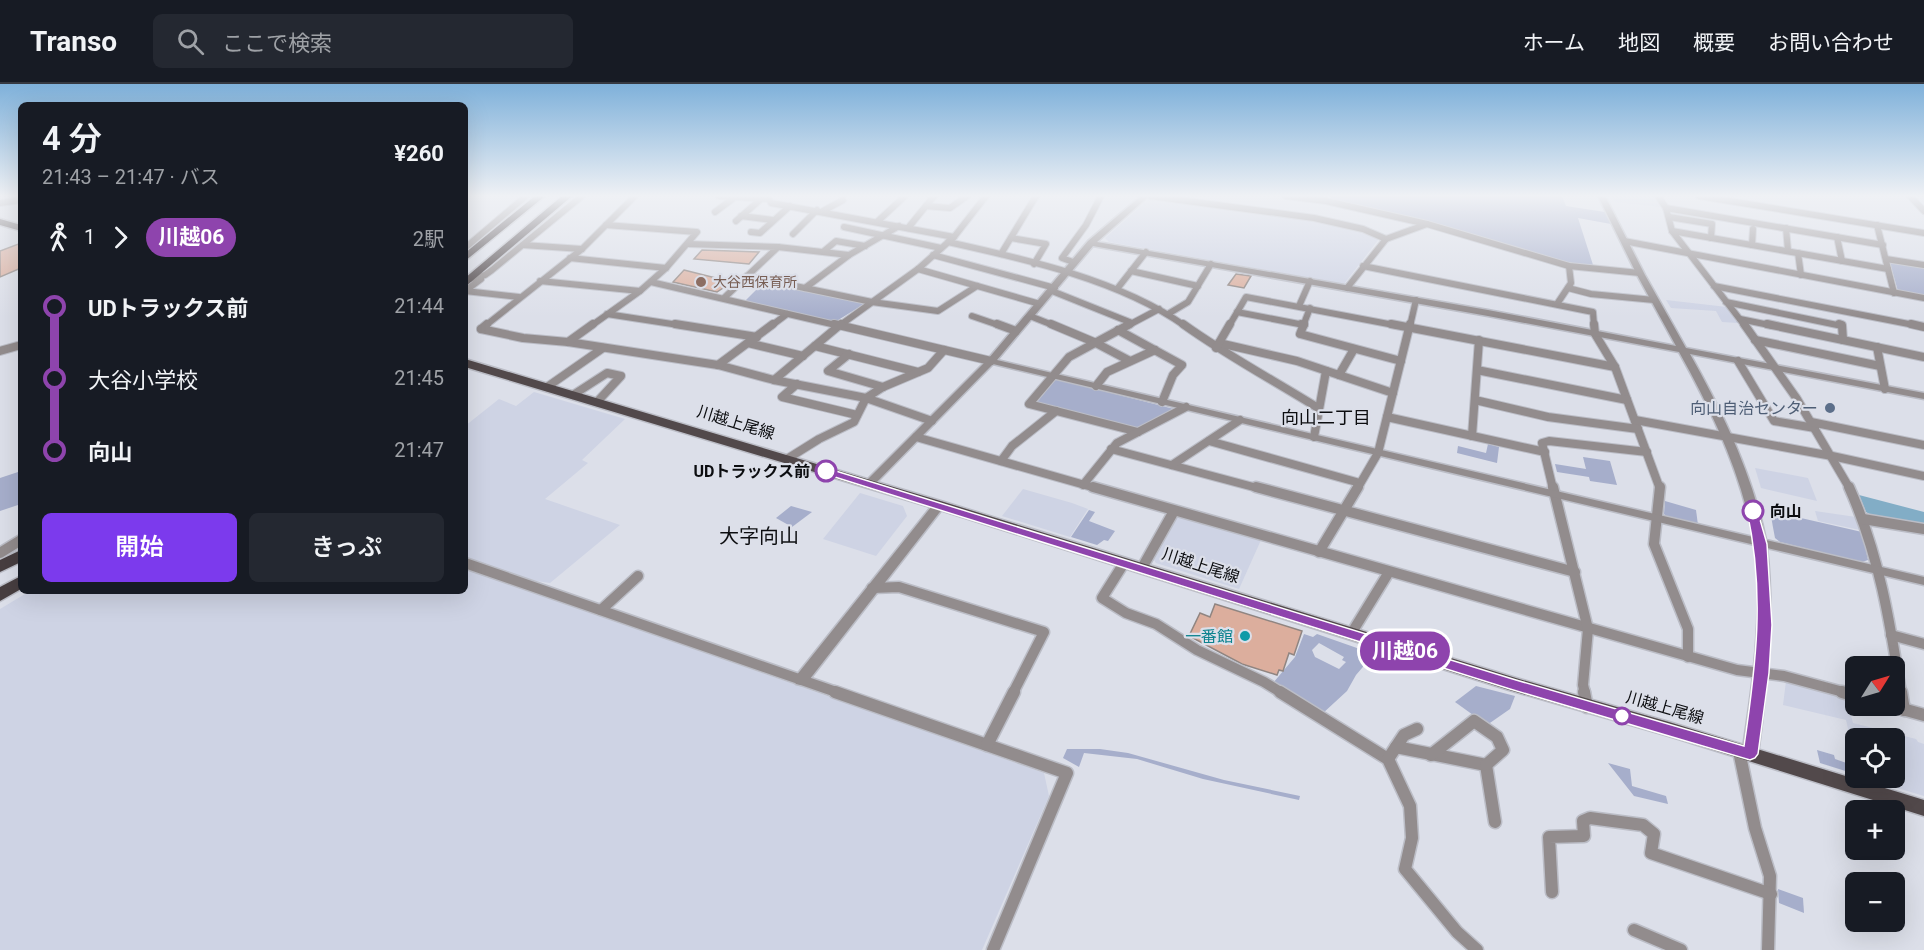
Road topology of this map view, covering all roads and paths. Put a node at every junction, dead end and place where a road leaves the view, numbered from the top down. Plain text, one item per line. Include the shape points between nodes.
1 (491, 236) edge
2 (520, 236) edge
3 (533, 236) edge
4 (595, 236) edge
5 (694, 236) edge
6 (882, 236) edge
7 (884, 236) edge
8 (941, 236) edge
9 (953, 236) edge
10 (1078, 236) edge
11 (1099, 236) edge
12 (1380, 236) edge
13 (1393, 236) edge
14 (1470, 236) edge
15 (1622, 236) edge
16 (1677, 236) edge
17 (1702, 236) edge
18 (1753, 236) edge
19 (1785, 236) edge
20 (1834, 236) edge
21 (1880, 236) edge
22 (1837, 237) junction
23 (1011, 238) joint
24 (1711, 238) joint
25 (951, 239) junction
26 (1386, 239) junction
27 (1624, 241) junction
28 (1091, 243) junction
29 (688, 244) junction
30 (523, 245) junction
31 (1752, 245) junction
32 (1883, 245) junction
33 (865, 246) junction
34 (778, 247) junction
35 (941, 248) junction
36 (582, 249) junction
37 (824, 251) junction
38 (1788, 251) junction
39 (1146, 252) junction
40 (1798, 253) junction
41 (1001, 254) junction
42 (849, 255) junction
43 (933, 255) junction
44 (1692, 255) junction
45 (468, 256) edge
46 (570, 258) junction
47 (1886, 259) junction
48 (1842, 261) junction
49 (1073, 262) junction
50 (1034, 264) junction
51 (1211, 264) junction
52 (1924, 265) edge
53 (1363, 266) junction
54 (1569, 266) junction
55 (666, 268) junction
56 (918, 268) junction
57 (1888, 269) junction
58 (1131, 271) junction
59 (1640, 273) junction
60 (1064, 274) junction
61 (485, 275) junction
62 (747, 276) junction
63 (1801, 276) junction
64 (540, 281) junction
65 (1310, 281) junction
66 (468, 282) edge
67 (651, 282) junction
68 (977, 286) junction
69 (1198, 286) junction
70 (1714, 286) junction
71 (805, 288) junction
72 (1347, 288) junction
73 (1568, 288) junction
74 (468, 289) edge
75 (1117, 289) junction
76 (1053, 290) junction
77 (468, 291) edge
78 (640, 291) junction
79 (1894, 293) junction
80 (519, 297) junction
81 (724, 298) junction
82 (1924, 298) edge
83 (1416, 300) junction
84 (1654, 300) junction
85 (872, 302) junction
86 (1726, 302) junction
87 (1040, 304) junction
88 (1557, 304) junction
89 (1299, 306) junction
90 (1310, 308) junction
91 (1159, 309) junction
92 (1237, 312) junction
93 (607, 314) junction
94 (787, 314) junction
95 (1167, 314) junction
96 (972, 316) dead end
97 (1030, 316) junction
98 (1740, 319) junction
99 (1132, 324) junction
100 (1304, 325) junction
101 (839, 326) junction
102 (1924, 327) edge
103 (1410, 328) junction
104 (1118, 330) junction
105 (1016, 331) junction
106 (1595, 334) junction
107 (757, 337) junction
108 (1479, 340) junction
109 (1755, 340) junction
110 (1843, 340) junction
111 (568, 342) junction
112 (1094, 342) junction
113 (748, 343) junction
114 (18, 346) edge
115 (815, 346) junction
116 (1218, 346) junction
117 (1877, 347) junction
118 (603, 348) junction
119 (1354, 349) junction
120 (944, 350) junction
121 (1155, 350) junction
122 (1683, 350) junction
123 (0, 351) edge
124 (849, 354) junction
125 (803, 356) junction
126 (1924, 357) edge
127 (991, 361) junction
128 (1130, 361) junction
129 (1401, 361) junction
130 (1738, 361) junction
131 (468, 364) edge
132 (718, 365) junction
133 (1880, 366) junction
134 (1615, 368) junction
135 (1776, 368) junction
136 (1326, 370) junction
137 (1477, 370) junction
138 (918, 372) junction
139 (1339, 375) junction
140 (1052, 376) junction
141 (774, 380) junction
142 (797, 384) junction
143 (1096, 386) junction
144 (547, 387) junction
145 (883, 387) junction
146 (1885, 389) junction
147 (1393, 393) junction
148 (573, 395) junction
149 (1924, 396) edge
150 (866, 398) junction
151 (1475, 400) junction
152 (1627, 400) junction
153 (597, 402) junction
154 (1162, 402) junction
155 (1186, 407) junction
156 (1318, 408) junction
157 (1056, 411) junction
158 (857, 415) junction
159 (1387, 417) junction
160 (1240, 420) junction
161 (1635, 420) junction
162 (932, 421) junction
163 (1813, 425) junction
164 (1638, 429) junction
165 (1138, 432) junction
166 (1472, 436) junction
167 (916, 437) junction
168 (1314, 437) junction
169 (1728, 438) junction
170 (1209, 441) junction
171 (1924, 445) edge
172 (1111, 449) junction
173 (1545, 452) junction
174 (1647, 452) junction
175 (1378, 453) junction
176 (1832, 456) junction
177 (787, 459) junction
178 (1001, 461) junction
179 (1172, 465) junction
180 (1924, 476) edge
181 (1360, 483) junction
182 (869, 484) junction
183 (1083, 485) junction
184 (1556, 496) junction
185 (939, 505) junction
186 (1174, 511) junction
187 (1344, 512) junction
188 (1656, 519) junction
189 (1863, 519) junction
190 (1924, 529) edge
191 (18, 542) edge
192 (1761, 544) junction
193 (1319, 552) junction
194 (0, 553) edge
195 (18, 557) edge
196 (1124, 563) junction
197 (468, 564) edge
198 (0, 567) edge
199 (1142, 568) junction
200 (1878, 571) junction
201 (1389, 572) junction
202 (1575, 572) junction
203 (638, 576) dead end
204 (1924, 581) edge
205 (18, 583) edge
206 (872, 588) junction
207 (0, 595) edge
208 (601, 610) junction
209 (1588, 629) junction
210 (1351, 634) junction
211 (1891, 635) junction
212 (1924, 644) edge
213 (1895, 656) edge
214 (1688, 657) junction
215 (1762, 673) junction
216 (801, 680) junction
217 (1845, 693) edge
218 (1587, 707) junction
219 (1905, 710) edge
220 (1924, 715) edge
221 (1417, 729) dead end
222 (987, 745) junction
223 (1396, 747) junction
224 (1745, 752) junction
225 (1431, 755) junction
226 (1388, 759) junction
227 (1486, 765) junction
228 (1924, 808) edge
229 (1495, 822) dead end
230 (1552, 892) dead end
231 (1771, 894) junction
232 (1634, 930) dead end
233 (993, 950) edge
234 (1477, 950) edge
235 (1681, 950) edge
236 (1768, 950) edge

1 - 45 highway
2 - 66 highway
3 - 30 street
4 - 36 street
5 - 29 street
6 - 33 street
7 - 35 street
8 - 25 street
9 - 25 street
10 - 49 street via 1062,258
11 - 28 street
12 - 26 street
13 - 26 street
14 - 54 street
15 - 27 street
16 - 44 street
17 - 24 street
18 - 31 street
19 - 38 street
20 - 22 street
21 - 32 street
22 - 32 street
22 - 48 street
23 - 41 street
23 - 50 street via 1046,244
24 - 31 street
25 - 35 street
25 - 41 street
26 - 53 street
27 - 44 street
27 - 59 street
28 - 39 street
28 - 49 street
29 - 34 street
29 - 55 street
30 - 36 street
30 - 61 street
31 - 38 street
32 - 47 street
33 - 37 street via 836,241
33 - 42 street
34 - 37 street
34 - 62 street
35 - 43 street
36 - 46 street
37 - 42 street
38 - 40 street
39 - 51 street
39 - 58 street
40 - 48 street
40 - 63 street
41 - 50 street
42 - 71 street
43 - 56 street
43 - 76 street
44 - 63 street
44 - 70 street
46 - 55 street
46 - 64 street
47 - 52 street
47 - 57 street
48 - 57 street
49 - 60 street
50 - 60 street
51 - 65 street
51 - 69 street
53 - 72 street
53 - 88 street
54 - 59 street
54 - 73 street
55 - 67 street
56 - 68 street
56 - 85 street
57 - 79 street
58 - 69 street
58 - 75 street
59 - 84 street
60 - 75 street
60 - 76 street
61 - 66 street
61 - 74 street
62 - 71 street
62 - 81 street
63 - 79 street
64 - 78 street
64 - 80 street
65 - 72 street
65 - 89 street
67 - 78 street
67 - 81 street
68 - 85 street via 938,311
68 - 87 street
69 - 95 street via 1188,302
70 - 86 street
70 - 102 street
71 - 85 street
72 - 83 street
73 - 84 street
73 - 88 street
75 - 91 street
76 - 87 street
76 - 99 street
77 - 80 street
78 - 93 street
79 - 82 street
80 - 111 street via 481,328 523,338
81 - 94 street
83 - 103 street
83 - 106 street
84 - 122 street
85 - 101 street
86 - 98 street
86 - 110 street via 1842,325
87 - 97 street
88 - 106 street via 1593,312
89 - 90 street
89 - 92 street via 1246,297
90 - 100 street
90 - 103 street
91 - 95 street
91 - 99 street
92 - 100 street
92 - 116 street
93 - 107 street
93 - 111 street
94 - 101 street
94 - 107 street
95 - 116 street
96 - 105 street
97 - 105 street
97 - 112 street
98 - 109 street
98 - 110 street
99 - 104 street
100 - 119 street via 1300,334
101 - 115 street
101 - 120 street
103 - 108 street
103 - 129 street
104 - 112 street
104 - 121 street
105 - 127 street
106 - 122 street
106 - 134 street
107 - 113 street
108 - 134 street
108 - 137 street
109 - 133 street
109 - 135 street
110 - 117 street
111 - 118 street
112 - 128 street
112 - 140 street via 1069,357
113 - 125 street
113 - 132 street
114 - 123 street
115 - 124 street
115 - 125 street
116 - 136 street via 1267,353
116 - 156 street
117 - 126 street
117 - 133 street
118 - 132 street
118 - 144 street
119 - 129 street
119 - 139 street
120 - 127 street
120 - 138 street via 928,368
121 - 128 street
121 - 154 street via 1182,365 1173,375
122 - 130 street
122 - 169 street
124 - 138 street
124 - 145 street via 828,372
125 - 141 street
127 - 140 street
127 - 162 street
128 - 143 street via 1107,372
129 - 147 street
130 - 135 street
130 - 163 street via 1774,421
131 - 144 main road, 川越上尾線
132 - 141 street
133 - 146 street
134 - 152 street
135 - 146 street
135 - 163 street
136 - 139 street
136 - 156 street
137 - 151 street
137 - 152 street
138 - 145 street
139 - 147 street
140 - 143 street
140 - 157 street via 1029,404
141 - 142 street
142 - 150 street
142 - 158 street via 782,397
143 - 154 street
144 - 148 main road, 川越上尾線
145 - 150 street
146 - 149 street
147 - 159 street
148 - 153 main road, 川越上尾線
148 - 153 street via 607,373 621,376
150 - 158 street
150 - 162 street
151 - 164 street via 1548,417
151 - 166 street
152 - 161 street
153 - 177 main road, 川越上尾線
154 - 155 street
155 - 160 street
155 - 165 street
156 - 168 street
157 - 165 street
157 - 178 street via 1012,446
158 - 177 street via 854,422
159 - 166 street
159 - 175 street
160 - 168 street
160 - 170 street
161 - 164 street
161 - 169 street
162 - 167 street
163 - 171 street
163 - 176 street
164 - 174 street
165 - 172 street
166 - 173 street
167 - 178 street
167 - 182 street
168 - 175 street
169 - 176 street
169 - 192 street via 1746,484
170 - 179 street
170 - 181 street
172 - 179 street
172 - 183 street
173 - 174 street via 1542,443 1549,441
173 - 184 street
174 - 188 street via 1662,490
175 - 181 street
175 - 184 street
176 - 180 street
176 - 189 street
177 - 182 main road, 川越上尾線
178 - 183 street
179 - 187 street
181 - 187 street
182 - 185 main road, 川越上尾線
183 - 186 street
184 - 188 street
184 - 202 street
185 - 196 main road, 川越上尾線
185 - 206 street
186 - 193 street
186 - 199 street
187 - 193 street
187 - 202 street
188 - 192 street
188 - 214 street via 1654,544 1688,629
189 - 190 street
189 - 200 street
191 - 194 street
192 - 200 street
192 - 215 street via 1766,608
193 - 201 street
195 - 198 highway
196 - 199 main road, 川越上尾線
196 - 226 street via 1102,598 1105,602 1156,624 1197,650 1264,682
197 - 208 street
199 - 210 main road, 川越上尾線
200 - 204 street
200 - 211 street
201 - 209 street
201 - 210 street
202 - 209 street
203 - 208 street
205 - 207 highway
206 - 216 street
206 - 222 street via 899,587 1044,632
208 - 216 street
209 - 214 street
209 - 218 street via 1583,685
210 - 218 main road, 川越上尾線
211 - 212 street
211 - 213 street
214 - 215 street
215 - 217 street
215 - 224 street
216 - 222 street
218 - 224 main road, 川越上尾線
219 - 220 street
221 - 223 street via 1404,735
222 - 233 street via 1067,773
223 - 225 street
223 - 226 street
224 - 228 main road, 川越上尾線
224 - 231 street via 1755,828 1770,876
225 - 227 street
225 - 227 street via 1474,721 1497,737 1503,750
226 - 234 street via 1410,806 1412,838 1405,869
227 - 229 street
230 - 231 street via 1549,837 1584,836 1583,821 1590,818 1643,825 1654,834 1651,853
231 - 236 street
232 - 235 street

